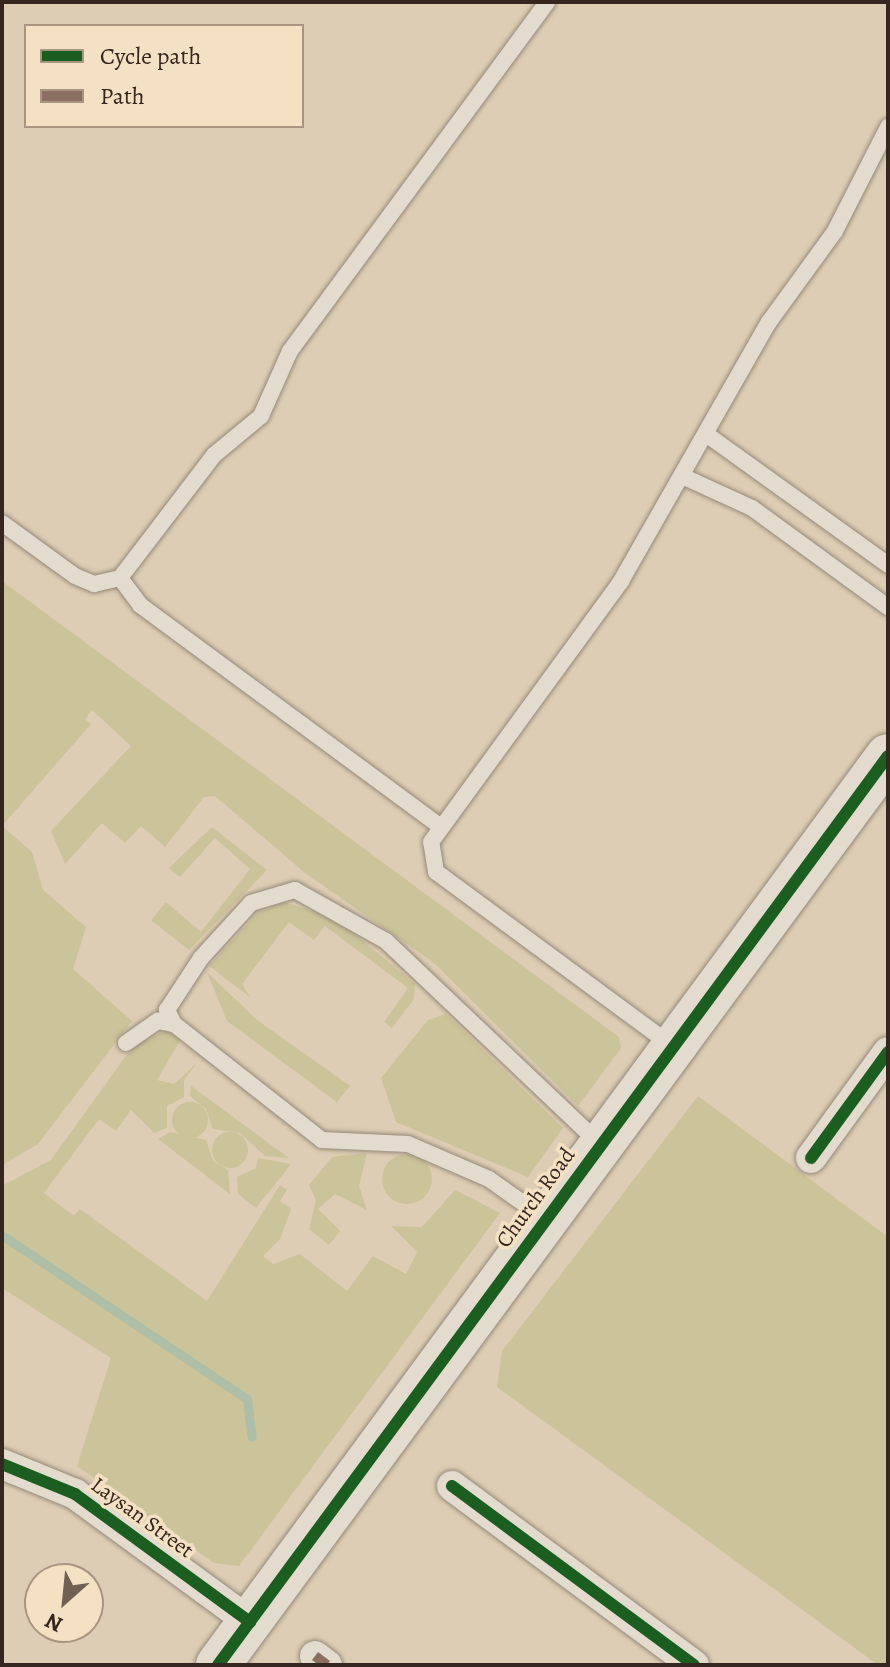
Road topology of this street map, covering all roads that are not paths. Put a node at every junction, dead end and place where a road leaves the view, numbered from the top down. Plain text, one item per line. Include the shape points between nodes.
1 (547, 2) edge
2 (888, 127) edge
3 (706, 434) junction
4 (682, 476) junction
5 (2, 523) edge
6 (888, 565) edge
7 (120, 578) junction
8 (888, 607) edge
9 (888, 756) edge
10 (440, 826) junction
11 (174, 1024) junction
12 (126, 1043) dead end
13 (673, 1046) junction
14 (888, 1052) edge
15 (600, 1144) junction
16 (811, 1158) dead end
17 (545, 1219) junction
18 (2, 1464) edge
19 (452, 1486) dead end
20 (250, 1622) junction
21 (218, 1665) edge
22 (694, 1665) edge

1 - 7 lane via 290,351 261,416 214,455
2 - 3 lane via 835,231 769,322
3 - 4 lane
3 - 6 lane
4 - 8 lane via 752,508
4 - 10 lane via 608,601
5 - 7 lane via 75,576 94,584
7 - 10 lane via 140,605
9 - 13 street, Church Road
10 - 13 lane via 429,852 436,872
11 - 12 lane via 158,1021
11 - 15 lane via 167,1010 201,958 251,903 295,890 386,941
11 - 17 lane via 322,1140 408,1144 489,1179
13 - 15 street, Church Road
14 - 16 street
15 - 17 street, Church Road
17 - 20 street, Church Road
18 - 20 street, Laysan Street via 75,1494
19 - 22 street
20 - 21 street, Church Road

